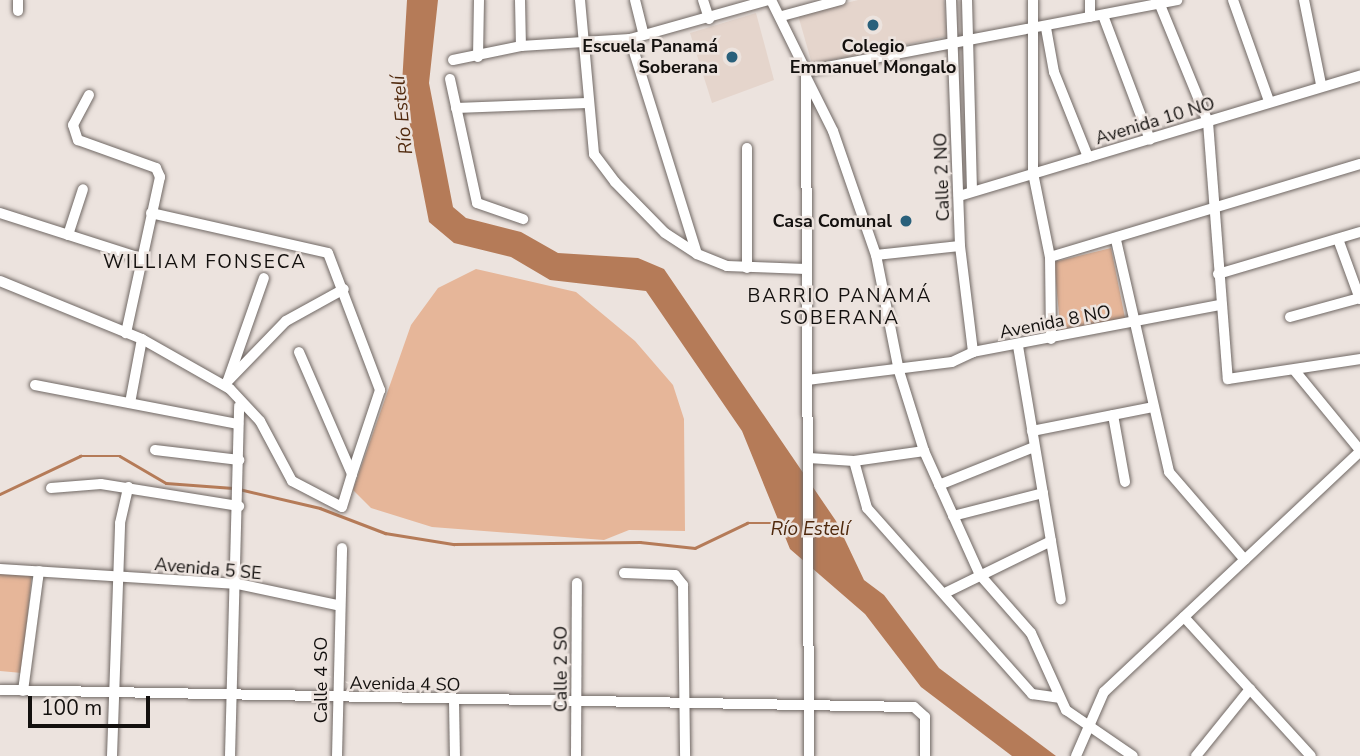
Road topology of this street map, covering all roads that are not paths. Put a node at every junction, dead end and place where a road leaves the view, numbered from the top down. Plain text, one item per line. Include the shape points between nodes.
1 (18, 0) edge
2 (479, 0) edge
3 (520, 0) edge
4 (580, 0) edge
5 (635, 0) edge
6 (703, 0) edge
7 (770, 0) edge
8 (841, 0) edge
9 (951, 0) edge
10 (967, 0) edge
11 (1032, 0) edge
12 (1090, 0) edge
13 (1177, 0) edge
14 (1233, 0) edge
15 (1304, 0) edge
16 (1158, 3) edge
17 (18, 11) dead end
18 (782, 16) junction
19 (1090, 17) junction
20 (1104, 18) junction
21 (709, 19) junction
22 (1046, 28) junction
23 (642, 32) junction
24 (1032, 32) junction
25 (967, 37) junction
26 (630, 39) junction
27 (953, 40) junction
28 (582, 43) junction
29 (521, 46) junction
30 (478, 57) junction
31 (453, 60) dead end
32 (806, 74) junction
33 (1360, 76) edge
34 (450, 79) dead end
35 (1321, 84) junction
36 (89, 95) dead end
37 (1269, 101) junction
38 (587, 103) junction
39 (456, 108) junction
40 (1208, 122) junction
41 (1150, 141) junction
42 (747, 148) dead end
43 (1088, 157) junction
44 (1360, 164) edge
45 (1033, 173) junction
46 (83, 189) dead end
47 (972, 191) junction
48 (958, 195) junction
49 (1218, 211) junction
50 (0, 213) edge
51 (151, 214) junction
52 (523, 219) dead end
53 (1360, 232) edge
54 (68, 235) junction
55 (1338, 239) junction
56 (1116, 240) junction
57 (960, 246) junction
58 (696, 254) junction
59 (876, 255) junction
60 (1050, 257) junction
61 (143, 259) junction
62 (747, 268) junction
63 (806, 269) junction
64 (1218, 274) junction
65 (264, 278) dead end
66 (0, 281) edge
67 (344, 289) junction
68 (1358, 299) edge
69 (1219, 304) junction
70 (1290, 317) dead end
71 (1130, 323) junction
72 (126, 333) junction
73 (1051, 339) junction
74 (142, 340) junction
75 (1018, 346) junction
76 (299, 352) dead end
77 (973, 352) junction
78 (1360, 359) edge
79 (899, 371) junction
80 (1295, 371) junction
81 (807, 380) junction
82 (226, 383) junction
83 (35, 385) dead end
84 (130, 403) junction
85 (239, 406) junction
86 (1153, 407) junction
87 (1113, 415) junction
88 (237, 424) junction
89 (1031, 431) junction
90 (1034, 447) junction
91 (155, 450) dead end
92 (924, 451) junction
93 (1360, 451) edge
94 (239, 460) junction
95 (809, 460) junction
96 (854, 461) junction
97 (352, 474) junction
98 (1125, 482) dead end
99 (939, 485) junction
100 (128, 487) junction
101 (51, 488) dead end
102 (1043, 493) junction
103 (239, 500) junction
104 (953, 516) junction
105 (1051, 541) junction
106 (342, 548) dead end
107 (1245, 560) junction
108 (0, 569) edge
109 (38, 571) junction
110 (624, 573) dead end
111 (980, 575) junction
112 (117, 577) junction
113 (577, 583) dead end
114 (238, 584) junction
115 (947, 592) junction
116 (1061, 599) dead end
117 (337, 605) junction
118 (1184, 617) junction
119 (1250, 689) junction
120 (0, 690) edge
121 (23, 691) junction
122 (112, 693) junction
123 (232, 698) junction
124 (1059, 698) junction
125 (337, 699) junction
126 (454, 701) junction
127 (576, 705) junction
128 (684, 706) junction
129 (810, 706) junction
130 (1097, 709) junction
131 (1070, 713) junction
132 (1091, 722) junction
133 (112, 756) edge
134 (230, 756) edge
135 (337, 756) edge
136 (455, 756) edge
137 (576, 756) edge
138 (685, 756) edge
139 (809, 756) edge
140 (925, 756) edge
141 (1076, 756) edge
142 (1133, 756) edge
143 (1196, 756) edge
144 (1311, 756) edge

1 - 17 street
2 - 30 street
3 - 29 street
4 - 28 street
5 - 23 street
6 - 21 street
7 - 18 street
7 - 21 street
8 - 18 street
9 - 27 street, Calle 2 NO
10 - 25 street
11 - 24 street
12 - 19 street
13 - 16 street
14 - 37 street
15 - 35 street
16 - 20 street
16 - 40 street
18 - 32 street
19 - 20 street
19 - 22 street
20 - 41 street
21 - 23 street
22 - 24 street
22 - 43 street via 1054,72
23 - 26 street
24 - 25 street
24 - 45 street
25 - 27 street
25 - 47 street
26 - 28 street
26 - 58 street
27 - 32 street
27 - 48 street, Calle 2 NO
28 - 29 street
28 - 38 street
29 - 30 street
30 - 31 street
32 - 59 street via 833,131
32 - 63 street
33 - 35 street, Avenida 10 NO
34 - 39 street
35 - 37 street, Avenida 10 NO
36 - 51 street via 72,132 116,159 156,168 160,177
37 - 40 street, Avenida 10 NO
38 - 39 street
38 - 58 street via 594,154 665,233
39 - 52 street via 479,206
40 - 41 street, Avenida 10 NO
40 - 49 street
41 - 43 street, Avenida 10 NO
42 - 62 street
43 - 45 street, Avenida 10 NO
44 - 49 street
45 - 47 street, Avenida 10 NO
45 - 60 street
46 - 54 street
47 - 48 street, Avenida 10 NO
48 - 57 street, Calle 2 NO
49 - 56 street
49 - 64 street
50 - 54 street
51 - 61 street
51 - 67 street via 320,248
53 - 55 street
54 - 61 street
55 - 64 street
55 - 68 street
56 - 60 street
56 - 71 street
57 - 59 street
57 - 77 street, Calle 2 NO
58 - 62 street
59 - 79 street
60 - 73 street
61 - 72 street
62 - 63 street
63 - 81 street
64 - 69 street
65 - 82 street
66 - 72 street
67 - 82 street via 286,321
67 - 97 street via 380,390
68 - 70 street
69 - 71 street, Avenida 8 NO
69 - 80 street via 1228,379
71 - 73 street, Avenida 8 NO
71 - 86 street
72 - 74 street
73 - 75 street, Avenida 8 NO
74 - 82 street
74 - 84 street
75 - 77 street, Avenida 8 NO
75 - 89 street
76 - 97 street
77 - 79 street, Avenida 8 NO
78 - 80 street
79 - 81 street, Avenida 8 NO
79 - 92 street
80 - 93 street
81 - 95 street
82 - 85 street
83 - 84 street
84 - 88 street
85 - 88 street
85 - 97 street via 260,421 292,481 309,494 342,507
86 - 87 street
86 - 107 street via 1173,481
87 - 89 street
87 - 98 street
88 - 94 street
89 - 90 street
90 - 99 street
90 - 102 street
91 - 94 street
92 - 96 street
92 - 99 street
93 - 107 street
94 - 103 street
95 - 96 street
95 - 129 street
96 - 115 street via 867,508
99 - 104 street
100 - 101 street
100 - 103 street
100 - 112 street
102 - 104 street
102 - 105 street
103 - 114 street
104 - 111 street
105 - 111 street
105 - 116 street
106 - 117 street, Calle 4 SO
107 - 118 street
108 - 109 street, Avenida 5 SE
109 - 112 street, Avenida 5 SE
109 - 121 street
110 - 128 street via 675,575 683,585
111 - 115 street
111 - 124 street via 1031,633
112 - 114 street, Avenida 5 SE
112 - 122 street
113 - 127 street, Calle 2 SO
114 - 117 street, Avenida 5 SE
114 - 123 street
115 - 124 street via 1032,694
117 - 125 street, Calle 4 SO
118 - 119 street
118 - 130 street via 1104,692
119 - 143 street
119 - 144 street
120 - 121 street, Avenida 4 SO
121 - 122 street, Avenida 4 SO
122 - 123 street, Avenida 4 SO
122 - 133 street
123 - 125 street, Avenida 4 SO
123 - 134 street
124 - 131 street
125 - 126 street, Avenida 4 SO
125 - 135 street, Calle 4 SO
126 - 127 street, Avenida 4 SO
126 - 136 street
127 - 128 street, Avenida 4 SO
127 - 137 street, Calle 2 SO
128 - 129 street, Avenida 4 SO
128 - 138 street
129 - 139 street
129 - 140 street, Avenida 4 SO via 914,707 925,718
130 - 131 street
130 - 132 street
131 - 132 street
132 - 141 street
132 - 142 street

